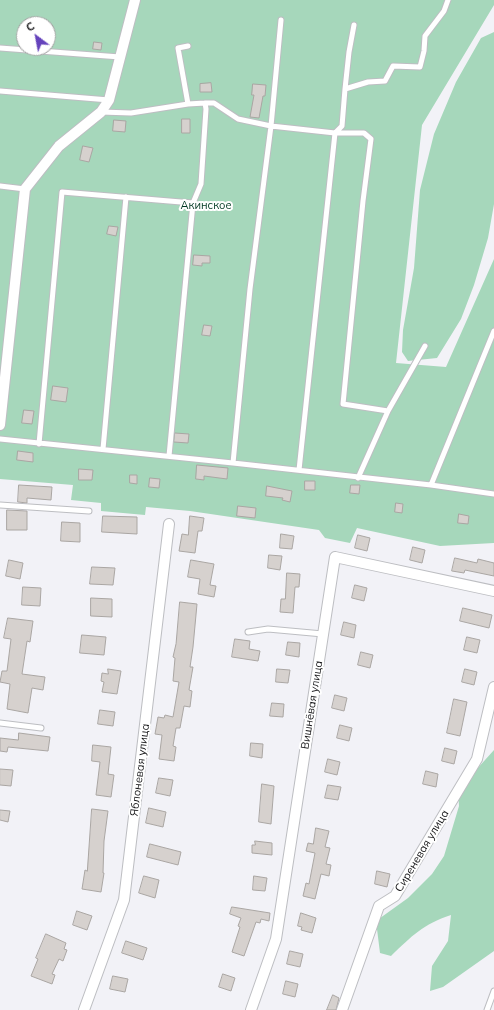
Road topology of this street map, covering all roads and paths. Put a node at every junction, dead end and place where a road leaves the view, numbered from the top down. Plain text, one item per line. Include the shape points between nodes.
1 (135, 0) edge
2 (448, 0) edge
3 (281, 20) dead end
4 (354, 25) dead end
5 (188, 46) dead end
6 (0, 48) edge
7 (120, 57) junction
8 (345, 89) junction
9 (0, 91) edge
10 (109, 100) junction
11 (205, 102) junction
12 (188, 104) junction
13 (101, 112) junction
14 (271, 126) junction
15 (335, 133) junction
16 (0, 186) edge
17 (25, 189) junction
18 (126, 197) junction
19 (193, 203) junction
20 (494, 331) edge
21 (424, 346) dead end
22 (388, 411) junction
23 (0, 426) edge
24 (0, 439) edge
25 (39, 444) junction
26 (103, 449) junction
27 (169, 456) junction
28 (233, 462) junction
29 (298, 470) junction
30 (358, 478) junction
31 (431, 485) junction
32 (494, 494) edge
33 (0, 505) edge
34 (88, 511) dead end
35 (169, 524) dead end
36 (494, 591) edge
37 (248, 632) dead end
38 (323, 634) junction
39 (494, 687) edge
40 (0, 722) edge
41 (41, 728) dead end
42 (494, 991) edge
43 (84, 1010) edge
44 (252, 1010) edge
45 (342, 1010) edge
46 (487, 1010) edge

1 - 7 street
2 - 8 lane via 444,11 425,36 420,67 393,66 384,81 368,82
3 - 14 lane
4 - 8 lane
5 - 12 lane via 178,48
6 - 7 lane
7 - 10 street
8 - 15 lane via 342,126
9 - 10 lane
10 - 13 street
11 - 12 lane
11 - 14 lane via 214,104 238,119
11 - 19 lane via 201,184
12 - 13 lane via 131,113
13 - 17 street via 59,146
14 - 15 lane
14 - 28 lane via 250,289
15 - 22 lane via 364,133 371,139 343,404
15 - 29 lane
16 - 17 lane
17 - 23 street
18 - 19 lane
18 - 25 lane via 62,192
18 - 26 lane
19 - 27 lane
20 - 31 lane
21 - 22 lane
22 - 30 lane
24 - 25 lane
25 - 26 lane
26 - 27 lane
27 - 28 lane
28 - 29 lane
29 - 30 lane
30 - 31 lane
31 - 32 lane
33 - 34 lane
35 - 43 street, Яблоневая улица via 124,900
36 - 38 street, Вишнёвая улица via 335,557
37 - 38 lane via 268,629
38 - 44 street, Вишнёвая улица via 276,939
39 - 45 street, Сиреневая улица via 476,759 395,896 380,906
40 - 41 lane
42 - 46 lane

